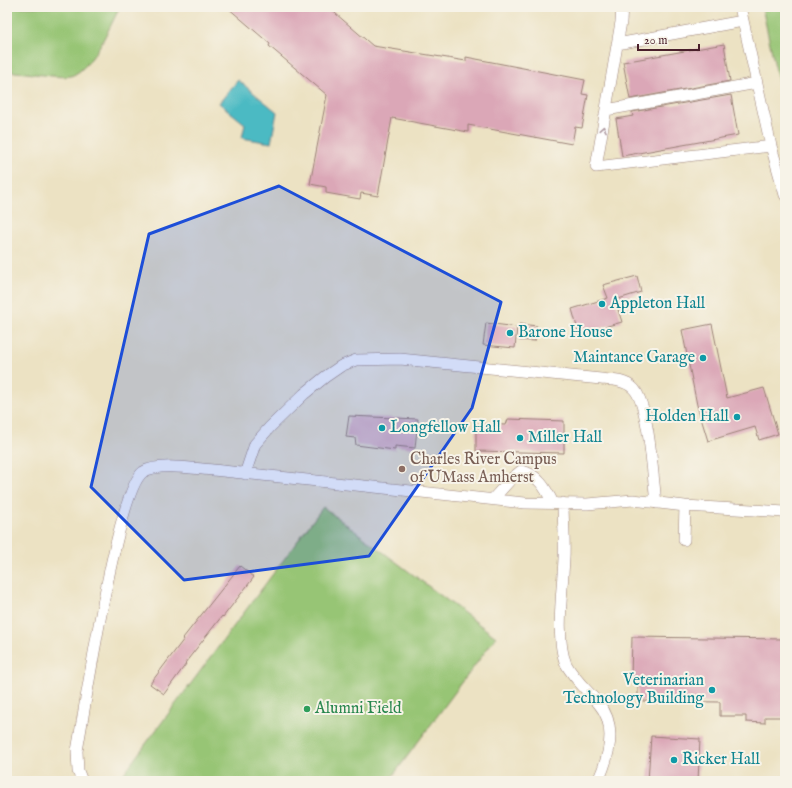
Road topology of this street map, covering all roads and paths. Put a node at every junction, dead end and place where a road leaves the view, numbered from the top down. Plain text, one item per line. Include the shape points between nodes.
1 (622, 7) edge
2 (740, 7) edge
3 (743, 21) junction
4 (617, 44) junction
5 (757, 83) junction
6 (606, 110) junction
7 (771, 146) junction
8 (785, 195) edge
9 (246, 474) junction
10 (493, 499) junction
11 (656, 502) junction
12 (558, 503) junction
13 (685, 506) junction
14 (785, 512) edge
15 (684, 540) dead end
16 (82, 781) edge
17 (598, 781) edge

1 - 4 lane
2 - 3 lane
3 - 4 lane
3 - 5 lane
4 - 6 lane
5 - 6 lane
5 - 7 lane
7 -> 6 lane via 596,167
7 - 8 lane
9 - 10 lane
9 - 11 lane via 255,444 325,377 356,360 400,360 594,378 620,382 632,387 637,392 645,419
9 - 16 lane via 176,467 157,468 144,472 135,481 111,567 77,751 78,771
10 - 12 lane via 525,503
10 - 12 lane via 521,471 537,479
11 - 12 lane via 633,500 587,504
11 - 13 lane
12 - 17 lane via 564,556 561,637 563,652 566,664 606,714 610,725 608,753
13 - 14 lane
13 - 15 lane

